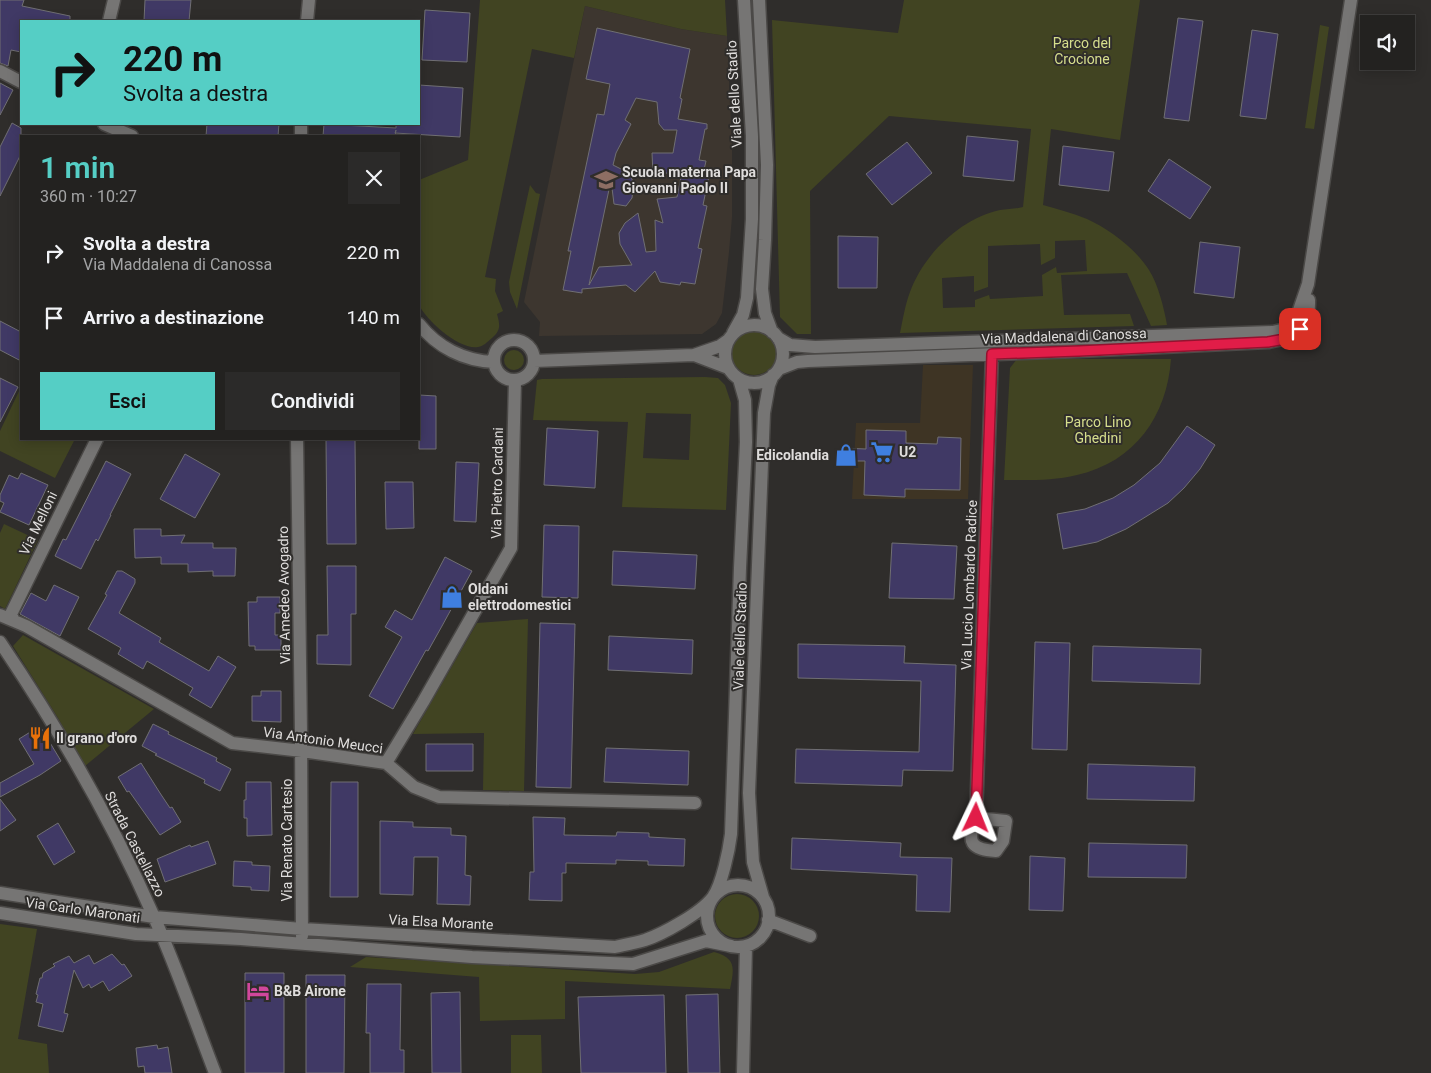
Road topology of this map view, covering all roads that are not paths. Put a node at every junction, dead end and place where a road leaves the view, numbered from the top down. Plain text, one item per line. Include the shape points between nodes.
1 (114, 0) edge
2 (309, 0) edge
3 (744, 0) edge
4 (760, 0) edge
5 (1351, 0) edge
6 (109, 20) edge
7 (308, 20) edge
8 (0, 71) edge
9 (20, 81) edge
10 (106, 125) edge
11 (130, 135) edge
12 (1308, 284) junction
13 (420, 325) edge
14 (775, 335) junction
15 (1144, 336) junction
16 (730, 337) junction
17 (1044, 340) junction
18 (979, 342) junction
19 (953, 343) junction
20 (1221, 344) junction
21 (892, 345) junction
22 (1079, 351) junction
23 (992, 354) junction
24 (694, 355) junction
25 (911, 357) junction
26 (534, 361) junction
27 (494, 362) junction
28 (728, 368) junction
29 (776, 372) junction
30 (739, 379) junction
31 (515, 380) junction
32 (97, 440) edge
33 (296, 440) edge
34 (0, 615) edge
35 (14, 621) junction
36 (0, 642) edge
37 (302, 751) junction
38 (386, 763) junction
39 (696, 803) dead end
40 (976, 818) dead end
41 (0, 893) edge
42 (713, 897) junction
43 (763, 897) junction
44 (0, 913) edge
45 (154, 916) junction
46 (768, 920) junction
47 (302, 929) junction
48 (162, 935) junction
49 (810, 936) dead end
50 (468, 938) junction
51 (302, 944) junction
52 (731, 946) junction
53 (746, 946) junction
54 (472, 957) junction
55 (215, 1073) edge
56 (744, 1073) edge

1 - 6 street
2 - 7 street
3 - 16 street, Viale dello Stadio via 752,136 752,219 744,316
4 - 14 street, Viale dello Stadio via 766,165 762,289 764,313
5 - 12 street, Via Maddalena di Canossa
8 - 9 street
10 - 11 street
12 - 15 street, Via Maddalena di Canossa via 1296,319 1285,330
12 - 20 street, Via Maddalena di Canossa via 1310,304 1307,319 1291,336 1268,342
13 - 27 street via 443,348 479,362
14 - 16 street via 763,326 752,325 742,327
14 - 21 street, Via Maddalena di Canossa via 790,346
14 - 29 street, Viale dello Stadio via 782,348 782,359
15 - 17 street, Via Maddalena di Canossa
15 - 20 street via 1158,341 1200,340
15 - 22 street via 1134,341 1092,343
16 - 24 street via 720,346
16 - 28 street, Viale dello Stadio via 725,350
17 - 18 street, Via Maddalena di Canossa
17 - 23 street via 1008,346
18 - 19 street, Via Maddalena di Canossa
18 - 23 street
19 - 21 street, Via Maddalena di Canossa
19 - 25 street via 923,350
20 - 22 street, Via Maddalena di Canossa
21 - 25 street via 908,350
22 - 23 street, Via Maddalena di Canossa
23 - 25 street, Via Maddalena di Canossa
23 - 40 street, Via Lucio Lombardo Radice
24 - 26 street
24 - 28 street
25 - 29 street, Via Maddalena di Canossa via 797,362
26 - 27 street via 534,354 526,344 514,340 501,344
26 - 31 street via 526,376
27 - 31 street via 499,373
28 - 30 street
29 - 30 street via 767,380 753,383
29 - 43 street, Viale dello Stadio via 769,385 764,413 750,793 753,862
30 - 42 street, Viale dello Stadio via 745,400 746,442 733,811 729,848
31 - 38 street, Via Pietro Cardani via 511,548
32 - 35 street, Via Melloni via 10,614
33 - 37 street, Via Amedeo Avogadro
34 - 35 street, Via Antonio Meucci
35 - 37 street, Via Antonio Meucci via 232,743
36 - 45 street, Strada Castellazzo via 81,771
37 - 38 street, Via Antonio Meucci
37 - 47 street, Via Renato Cartesio
38 - 39 street, Via Antonio Meucci via 414,787 439,797
41 - 45 street, Via Carlo Maronati
42 - 43 street via 731,885 742,885
42 - 50 street, Via Elsa Morante via 672,927 645,940 614,947
42 - 52 street via 708,906 709,928 714,936
43 - 46 street via 768,907
44 - 48 street, Via Carlo Maronati via 136,934
45 - 47 street, Via Elsa Morante
45 - 48 street, Strada Castellazzo
46 - 49 street
46 - 53 street via 764,932
47 - 50 street, Via Elsa Morante
47 - 51 street, Via Renato Cartesio
48 - 51 street
48 - 55 street, Strada Castellazzo
50 - 54 street
51 - 54 street
52 - 53 street
52 - 54 street via 706,941 633,964
53 - 56 street

